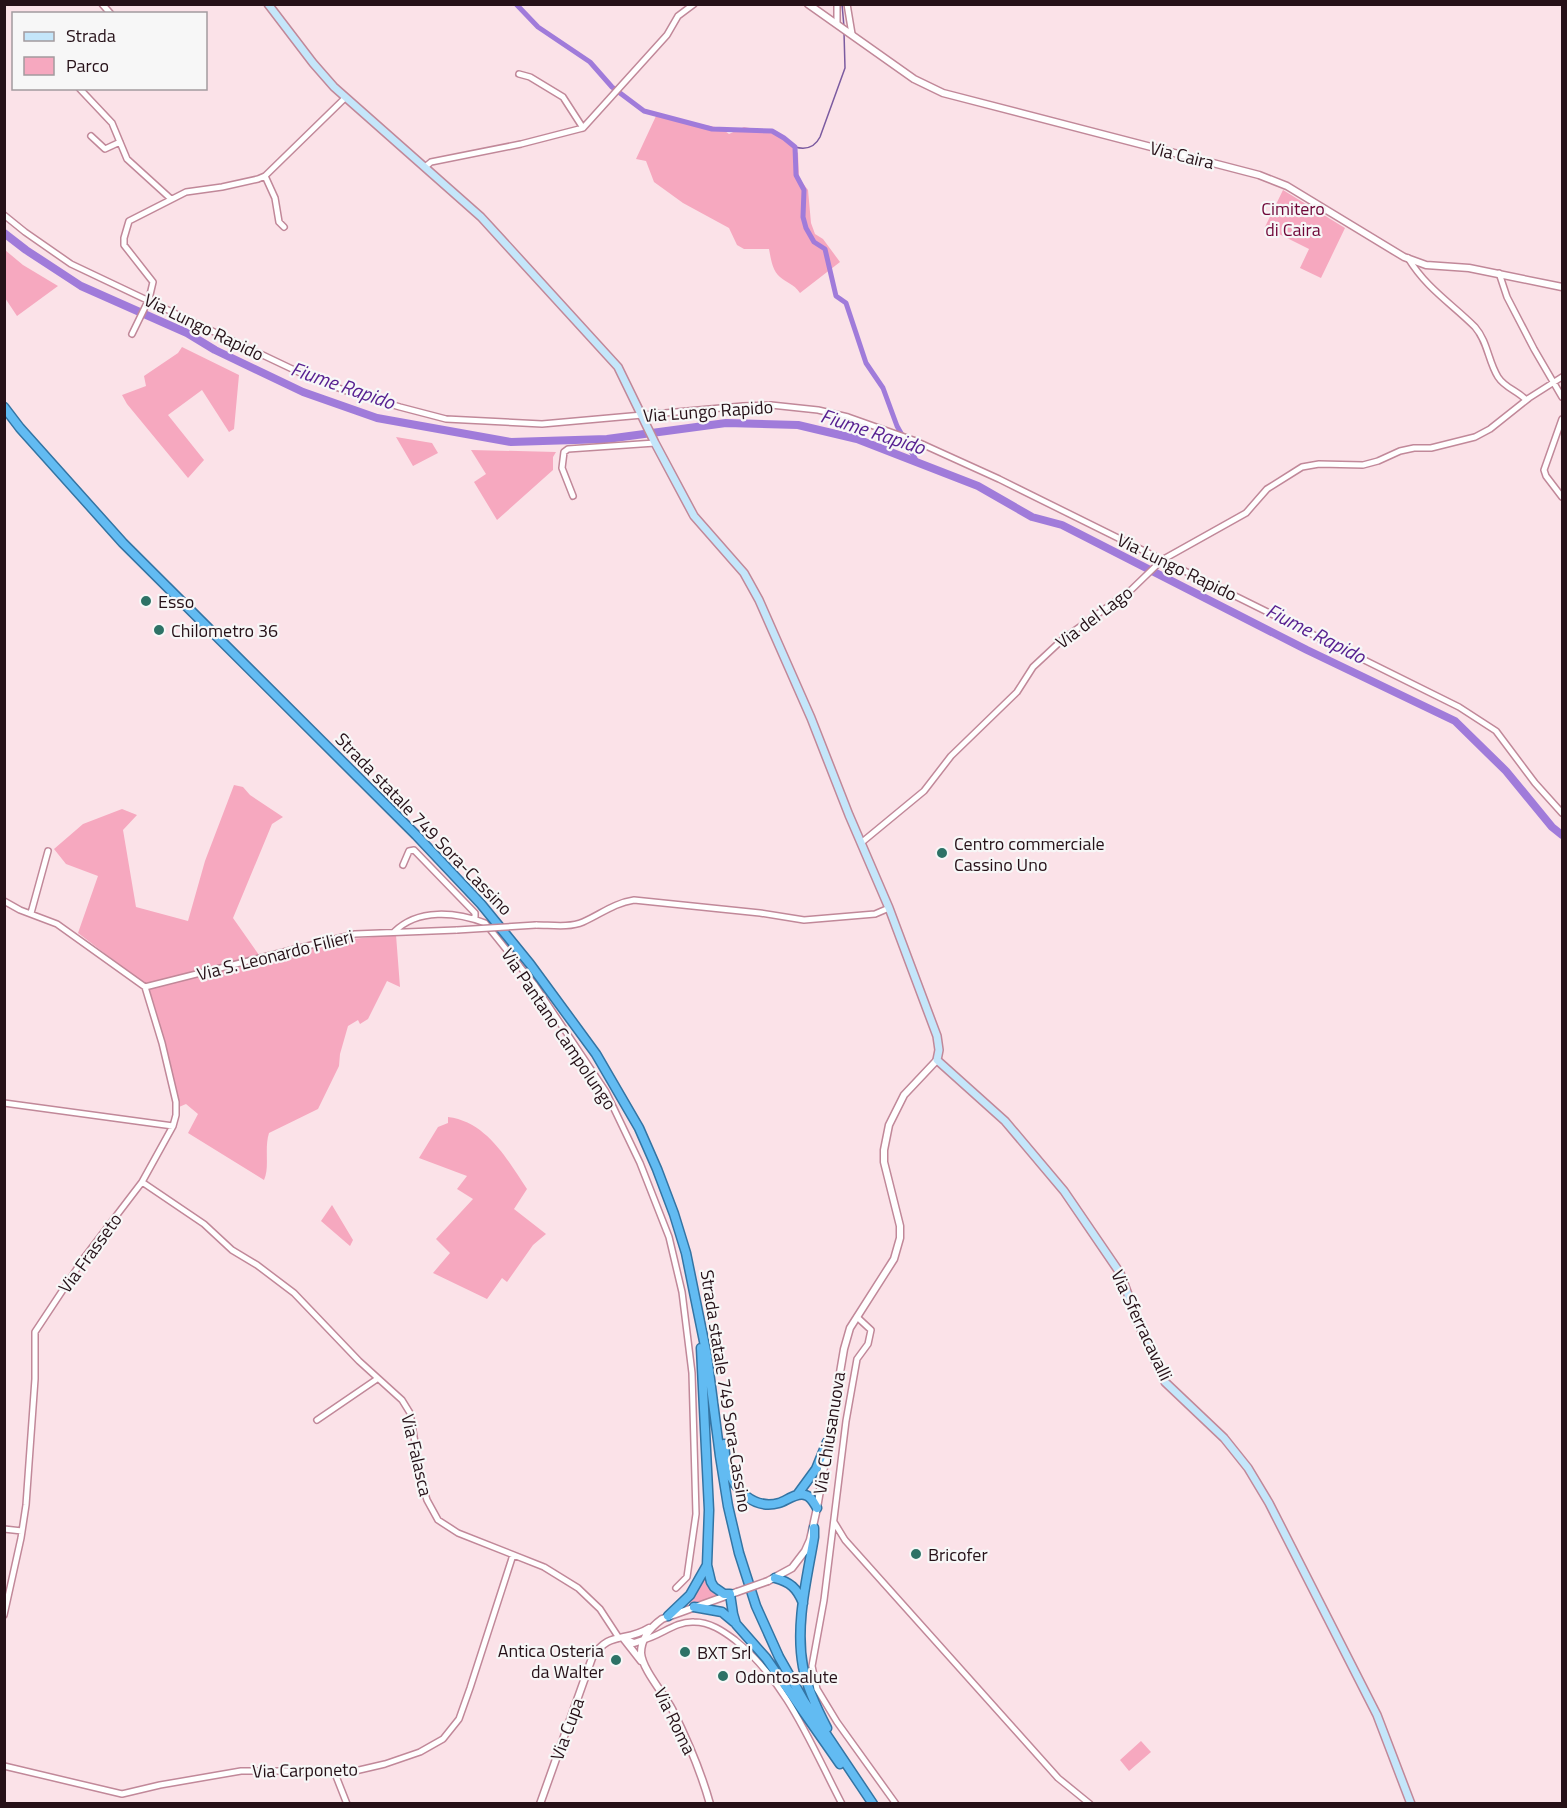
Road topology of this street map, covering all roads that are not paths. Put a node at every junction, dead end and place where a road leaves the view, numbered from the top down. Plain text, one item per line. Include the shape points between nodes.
1 (268, 4) edge
2 (694, 4) edge
3 (808, 4) edge
4 (837, 4) edge
5 (847, 4) edge
6 (837, 23) junction
7 (852, 34) junction
8 (519, 74) dead end
9 (81, 90) edge
10 (345, 98) junction
11 (583, 128) junction
12 (91, 136) dead end
13 (120, 142) junction
14 (425, 167) junction
15 (265, 176) junction
16 (171, 199) junction
17 (4, 215) edge
18 (284, 227) dead end
19 (1408, 258) junction
20 (1499, 273) junction
21 (1563, 287) edge
22 (148, 301) junction
23 (132, 334) dead end
24 (1563, 377) edge
25 (1554, 382) junction
26 (1561, 390) edge
27 (1563, 397) edge
28 (1526, 400) junction
29 (4, 407) edge
30 (643, 417) junction
31 (1563, 419) edge
32 (654, 440) junction
33 (573, 496) dead end
34 (1563, 497) edge
35 (1160, 562) junction
36 (1563, 813) edge
37 (861, 843) junction
38 (48, 851) dead end
39 (403, 865) dead end
40 (4, 901) edge
41 (889, 908) junction
42 (31, 913) junction
43 (475, 919) junction
44 (394, 932) junction
45 (145, 987) junction
46 (937, 1060) junction
47 (4, 1103) edge
48 (173, 1126) junction
49 (142, 1182) junction
50 (695, 1294) junction
51 (857, 1317) junction
52 (708, 1356) junction
53 (376, 1379) junction
54 (317, 1420) dead end
55 (828, 1442) junction
56 (797, 1495) junction
57 (817, 1508) junction
58 (834, 1522) junction
59 (814, 1528) junction
60 (4, 1529) edge
61 (22, 1531) junction
62 (513, 1555) junction
63 (707, 1564) junction
64 (772, 1580) junction
65 (676, 1588) dead end
66 (734, 1593) junction
67 (803, 1603) junction
68 (694, 1607) junction
69 (4, 1615) edge
70 (668, 1616) junction
71 (736, 1624) junction
72 (652, 1626) junction
73 (621, 1638) junction
74 (644, 1640) junction
75 (645, 1666) junction
76 (4, 1766) edge
77 (334, 1771) junction
78 (864, 1790) junction
79 (347, 1803) edge
80 (540, 1803) edge
81 (710, 1803) edge
82 (842, 1803) edge
83 (873, 1803) edge
84 (896, 1803) edge
85 (1090, 1803) edge
86 (1411, 1803) edge

1 - 10 main road
2 - 11 street via 678,16 667,35
3 - 6 street, Via Caira
4 - 6 street
5 - 7 street
6 - 7 street, Via Caira
7 - 19 street, Via Caira via 914,79 944,93 1259,175 1287,186
8 - 11 street via 563,97
9 - 13 street via 112,123
10 - 14 main road
10 - 15 street
11 - 14 street via 431,162
12 - 13 street via 105,149
13 - 16 street via 127,159
14 - 30 main road via 481,217 614,361
15 - 16 street via 186,192
15 - 18 street
16 - 22 street via 129,221 123,238 125,249 153,282
17 - 22 street, Via Lungo Rapido via 71,264
19 - 20 street, Via Caira
19 - 28 street via 1420,277 1475,328 1502,383
20 - 21 street, Via Caira
20 - 25 street via 1507,297
22 - 23 street
22 - 30 street, Via Lungo Rapido via 309,377 447,419 542,424
24 - 25 street, Via del Lago
25 - 26 street
25 - 28 street, Via del Lago
26 - 27 street
28 - 35 street, Via del Lago via 1475,437 1431,448 1407,449 1363,465 1302,467 1267,489 1246,513
29 - 50 highway, Strada statale 749 Sora-Cassino via 123,543 447,867 530,964 596,1054 639,1128 675,1214
30 - 32 main road
30 - 35 street, Via Lungo Rapido via 771,405 848,417 913,440 999,479
31 - 34 street via 1544,470
32 - 33 street via 568,449 562,457 562,468
32 - 37 main road via 694,516 751,583
35 - 36 street, Via Lungo Rapido via 1483,721 1496,731
35 - 37 street, Via del Lago via 1033,667 1017,692 948,760 924,790
37 - 41 main road
38 - 42 street
39 - 43 street, Via Pantano Campolungo via 409,851 414,850 475,913
40 - 42 street
41 - 44 street, Via S. Leonardo Filieri, bridge via 875,914 804,920 634,900 620,902 573,925
41 - 46 main road via 937,1036
42 - 45 street via 57,924
43 - 44 street via 433,914 402,924
43 - 65 street, Via Pantano Campolungo via 497,936 534,984 606,1092 669,1237 690,1344 696,1514 687,1577
44 - 45 street, Via S. Leonardo Filieri via 355,934
45 - 48 street, Via Frasseto via 176,1102
46 - 51 street, Via Chiusanuova via 904,1095 885,1137 884,1162 900,1238 885,1276
46 - 86 main road, Via Sferracavalli via 1005,1120 1064,1191 1120,1272 1166,1382 1224,1438 1248,1468 1377,1715
47 - 48 street
48 - 49 street, Via Frasseto
49 - 53 street, Via Falasca via 294,1293
49 - 61 street, Via Frasseto via 84,1258 35,1332 30,1457
50 - 52 highway, Strada statale 749 Sora-Cassino
50 - 63 highway via 703,1370 709,1510
51 - 55 street, Via Chiusanuova via 844,1349
51 - 58 street via 871,1330 868,1344 857,1359
52 - 56 highway via 727,1468 736,1484 748,1498 760,1504 771,1505
52 - 78 highway, Strada statale 749 Sora-Cassino via 728,1506 756,1606 804,1701
53 - 54 street
53 - 62 street, Via Falasca via 402,1400 410,1413 422,1484 438,1520 458,1533
55 - 56 highway via 816,1469
55 - 57 street, Via Chiusanuova
56 - 57 highway via 812,1499
57 - 59 street, Via Chiusanuova
58 - 84 street via 812,1666 817,1689
58 - 85 street via 845,1540 1058,1778
59 - 64 street, Via Chiusanuova via 799,1560
59 - 67 highway
60 - 61 street
61 - 69 street, Via Frasseto
62 - 73 street, Via Falasca via 544,1567 578,1588
62 - 77 street, Via Carponeto via 459,1719 443,1739 385,1764
63 - 66 highway via 714,1587 724,1594
63 - 70 highway via 690,1595
64 - 66 street, Via Chiusanuova, bridge
64 - 67 highway via 795,1587
66 - 68 street, Via Chiusanuova
66 - 71 highway
67 - 78 highway via 800,1647 809,1688 828,1730
68 - 70 street, Via Chiusanuova
68 - 71 highway via 722,1612
70 - 72 street, Via Cupa
71 - 78 highway via 766,1658 832,1754
72 - 73 street, Via Cupa via 638,1635
72 - 74 street
73 - 74 street via 634,1643
73 - 75 street
73 - 80 street, Via Cupa via 608,1640 592,1658
74 - 75 street, Via Roma via 641,1651
74 - 82 street via 692,1622 723,1631 746,1649 786,1697
75 - 81 street, Via Roma via 676,1718
76 - 77 street, Via Carponeto via 122,1794 241,1771
77 - 79 street
78 - 83 highway, Strada statale 749 Sora-Cassino

